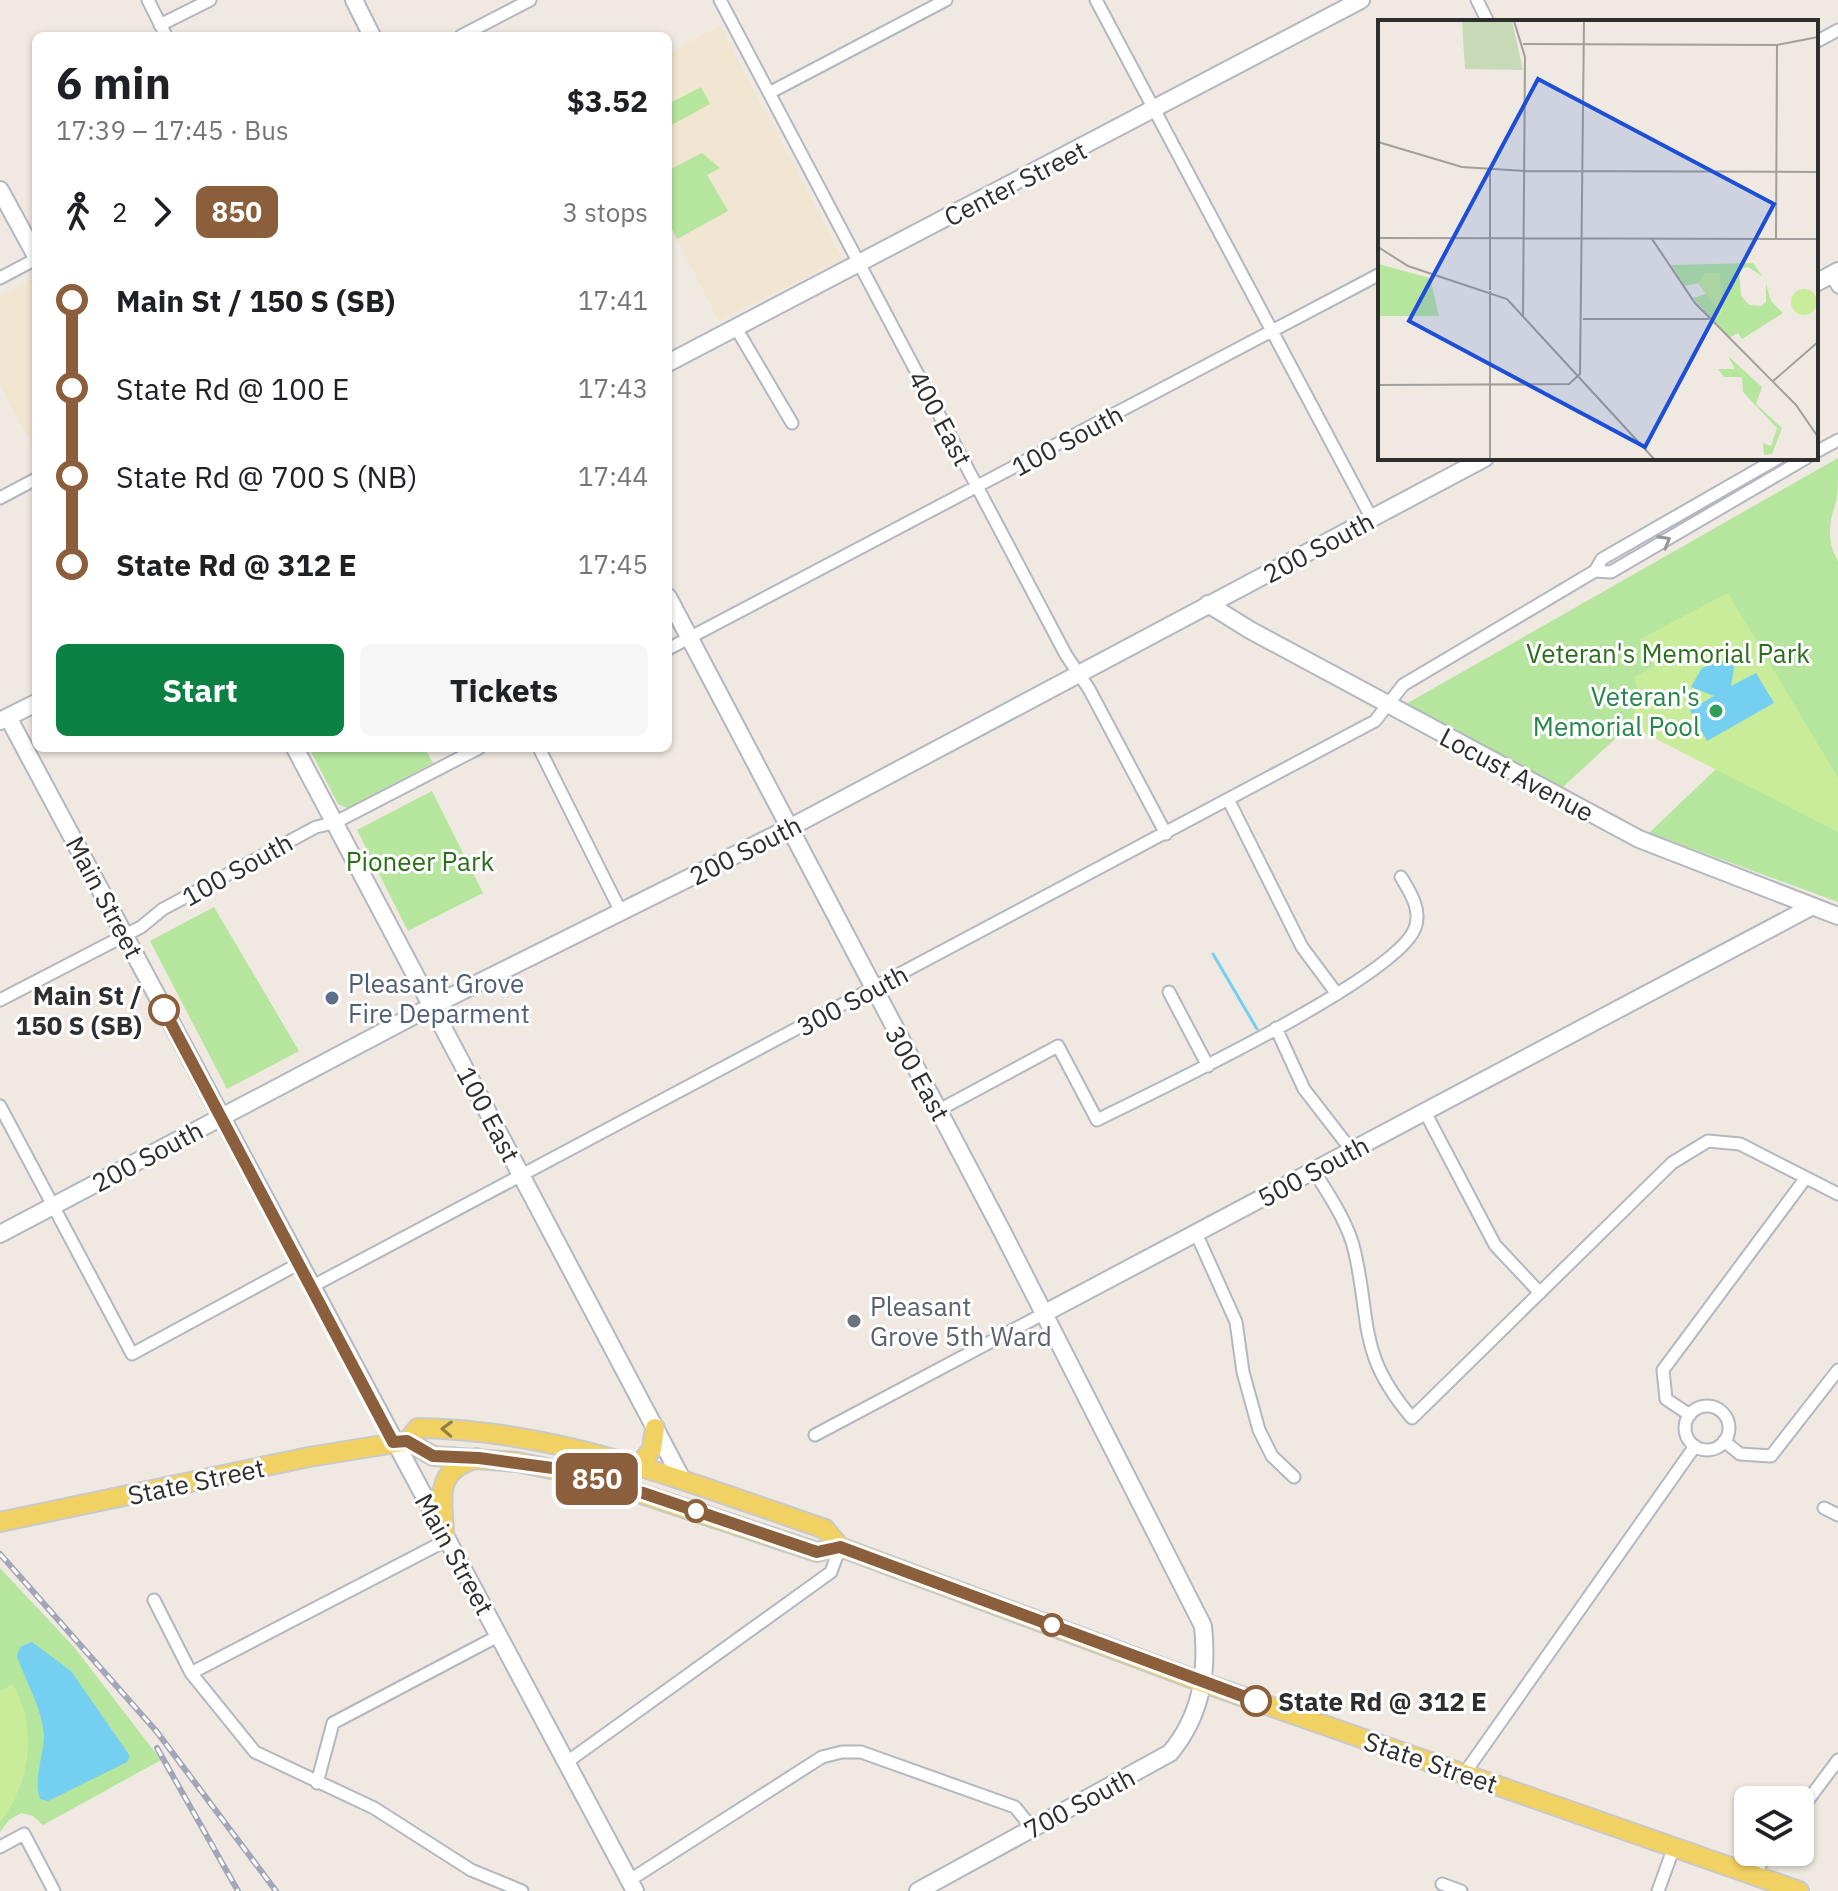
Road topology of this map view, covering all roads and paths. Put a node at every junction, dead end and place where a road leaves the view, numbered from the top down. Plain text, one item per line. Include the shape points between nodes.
1 (148, 0) edge
2 (210, 0) edge
3 (354, 0) edge
4 (530, 0) edge
5 (720, 0) edge
6 (946, 0) edge
7 (1096, 0) edge
8 (1361, 0) edge
9 (1477, 0) edge
10 (1487, 20) edge
11 (1838, 30) edge
12 (163, 31) edge
13 (370, 32) edge
14 (469, 32) edge
15 (1818, 41) edge
16 (769, 93) junction
17 (1153, 110) junction
18 (0, 190) edge
19 (32, 250) edge
20 (32, 260) edge
21 (858, 264) junction
22 (1378, 275) edge
23 (0, 278) edge
24 (736, 328) junction
25 (1270, 330) junction
26 (672, 361) edge
27 (792, 423) dead end
28 (1838, 440) edge
29 (1818, 451) edge
30 (1481, 460) edge
31 (1775, 460) edge
32 (1800, 460) edge
33 (32, 481) edge
34 (977, 487) junction
35 (0, 498) edge
36 (1372, 519) junction
37 (1595, 571) junction
38 (1208, 604) junction
39 (672, 605) edge
40 (689, 638) junction
41 (672, 647) edge
42 (1079, 674) junction
43 (1386, 704) junction
44 (32, 705) edge
45 (3, 717) edge
46 (297, 752) edge
47 (471, 752) edge
48 (541, 752) edge
49 (1229, 801) junction
50 (334, 823) junction
51 (791, 827) junction
52 (1166, 834) junction
53 (1401, 877) dead end
54 (1811, 907) junction
55 (621, 912) junction
56 (1838, 916) edge
57 (125, 935) junction
58 (873, 990) junction
59 (1169, 992) dead end
60 (1337, 994) junction
61 (0, 1000) edge
62 (432, 1006) junction
63 (1276, 1028) junction
64 (1208, 1066) junction
65 (0, 1106) edge
66 (939, 1110) junction
67 (1425, 1112) junction
68 (219, 1117) junction
69 (1352, 1151) junction
70 (1314, 1171) junction
71 (520, 1174) junction
72 (1805, 1179) junction
73 (1838, 1194) edge
74 (53, 1207) junction
75 (1196, 1233) junction
76 (0, 1234) edge
77 (298, 1264) junction
78 (311, 1287) junction
79 (1540, 1293) junction
80 (1045, 1313) junction
81 (1838, 1370) edge
82 (1690, 1415) junction
83 (655, 1428) junction
84 (815, 1435) dead end
85 (1724, 1441) junction
86 (400, 1442) junction
87 (1695, 1446) junction
88 (479, 1458) junction
89 (639, 1466) junction
90 (560, 1469) junction
91 (1294, 1477) dead end
92 (681, 1487) junction
93 (1824, 1508) dead end
94 (1838, 1515) edge
95 (0, 1522) edge
96 (446, 1536) junction
97 (791, 1543) junction
98 (840, 1547) junction
99 (154, 1600) dead end
100 (500, 1635) junction
101 (191, 1673) junction
102 (1204, 1683) junction
103 (1838, 1760) edge
104 (567, 1762) junction
105 (1464, 1774) junction
106 (317, 1783) junction
107 (1814, 1792) edge
108 (1032, 1828) junction
109 (0, 1847) edge
110 (1674, 1847) junction
111 (1759, 1866) edge
112 (1752, 1875) junction
113 (1442, 1884) dead end
114 (633, 1886) edge
115 (54, 1891) edge
116 (522, 1891) edge
117 (918, 1891) edge
118 (1461, 1891) edge
119 (1658, 1891) edge
120 (1799, 1891) edge

1 - 12 street
2 - 12 street
3 - 13 street
4 - 14 street
5 - 16 street, 400 East
6 - 16 street
7 - 17 street
8 - 17 street, Center Street
9 - 10 street
11 - 15 street
16 - 21 street, 400 East
17 - 21 street, Center Street
17 - 25 street
18 - 19 street
20 - 23 street
21 - 24 street, Center Street
21 - 34 street, 400 East
22 - 25 street, 100 South
24 - 26 street, Center Street
24 - 27 street
25 - 34 street, 100 South
25 - 36 street
28 - 29 street
30 - 36 street, 200 South
31 - 37 street via 1602,559
37 -> 32 street via 1611,572
33 - 35 street
34 - 40 street, 100 South
34 - 42 street, 400 East
36 - 38 street, 200 South
37 - 43 street, 300 South via 1426,670
38 - 42 street, 200 South
38 - 43 street, Locust Avenue
39 - 40 street, 300 East
40 - 41 street, 100 South
40 - 51 street, 300 East
42 - 51 street, 200 South
42 - 52 street, 400 East
43 - 49 street, 300 South via 1375,721
43 - 54 street, Locust Avenue via 1639,839
44 - 45 street
45 - 57 street, Main Street
46 - 50 street, 100 East
47 - 50 street, 100 South
48 - 55 street
49 - 52 street, 300 South
49 - 60 street via 1302,947
50 - 57 street, 100 South via 249,862
50 - 62 street, 100 East
51 - 55 street, 200 South
51 - 58 street, 300 East
52 - 58 street, 300 South
53 - 60 street via 1415,901 1416,927 1403,948
54 - 56 street, Locust Avenue
54 - 67 street, 500 South
55 - 62 street, 200 South
57 - 61 street, 100 South
57 - 68 street, Main Street
58 - 66 street, 300 East
58 - 71 street, 300 South
59 - 64 street
60 - 63 street
62 - 68 street, 200 South
62 - 71 street, 100 East
63 - 64 street
63 - 69 street via 1304,1089
64 - 66 street via 1097,1120 1058,1046
65 - 74 street
66 - 80 street, 300 East
67 - 69 street, 500 South
67 - 79 street via 1495,1245
68 - 74 street, 200 South
68 - 77 street, Main Street
69 - 70 street, 500 South
70 - 75 street, 500 South
70 - 79 street via 1355,1250 1367,1343 1393,1395 1412,1418
71 - 78 street, 300 South
71 - 83 street, 100 East
72 - 73 street
72 - 79 street via 1740,1144 1708,1141 1672,1163
72 - 82 street via 1663,1370 1666,1399
74 - 76 street, 200 South
74 - 77 street via 132,1354
75 - 80 street, 500 South
75 - 91 street via 1236,1322 1259,1430 1272,1456
77 - 78 street, Main Street
78 - 86 street, Main Street
80 - 84 street, 500 South
80 - 102 street, 300 East via 1203,1626
81 - 85 street via 1771,1456 1740,1454
82 - 85 street via 1701,1407 1720,1411 1729,1428
82 - 87 street via 1685,1428
83 - 89 main road via 652,1449
83 - 92 street, 100 East
85 - 87 street via 1712,1449
86 - 88 main road, State Street via 433,1456
89 -> 86 main road, State Street via 554,1442 493,1432 418,1428
86 - 95 main road, State Street
86 - 96 street, Main Street
87 - 105 street
88 - 90 main road, State Street
88 - 96 main road via 459,1466 445,1480 441,1498
89 - 92 main road, State Street
90 - 92 main road via 593,1465
90 - 97 main road, State Street
92 - 97 main road via 776,1528
92 - 98 main road, State Street via 722,1493 825,1529
93 - 94 street
96 - 100 street, Main Street
96 - 101 street
97 - 98 main road, State Street via 817,1552
98 - 102 main road, State Street
98 - 104 street via 831,1572
99 - 101 street
100 - 104 street, Main Street
100 - 106 street via 333,1723
101 - 106 street via 255,1752
102 - 105 main road, State Street
102 - 108 street, 700 South via 1190,1723 1170,1753
103 - 107 street
104 - 114 street, Main Street
105 - 110 main road, State Street
106 - 116 street via 374,1808 471,1870
108 - 114 street via 1015,1807 861,1752 842,1752 822,1757
108 - 117 street, 700 South
109 - 115 street via 24,1834
110 - 112 main road, State Street
110 - 119 street
111 - 112 street
112 - 120 main road, State Street
113 - 118 street

